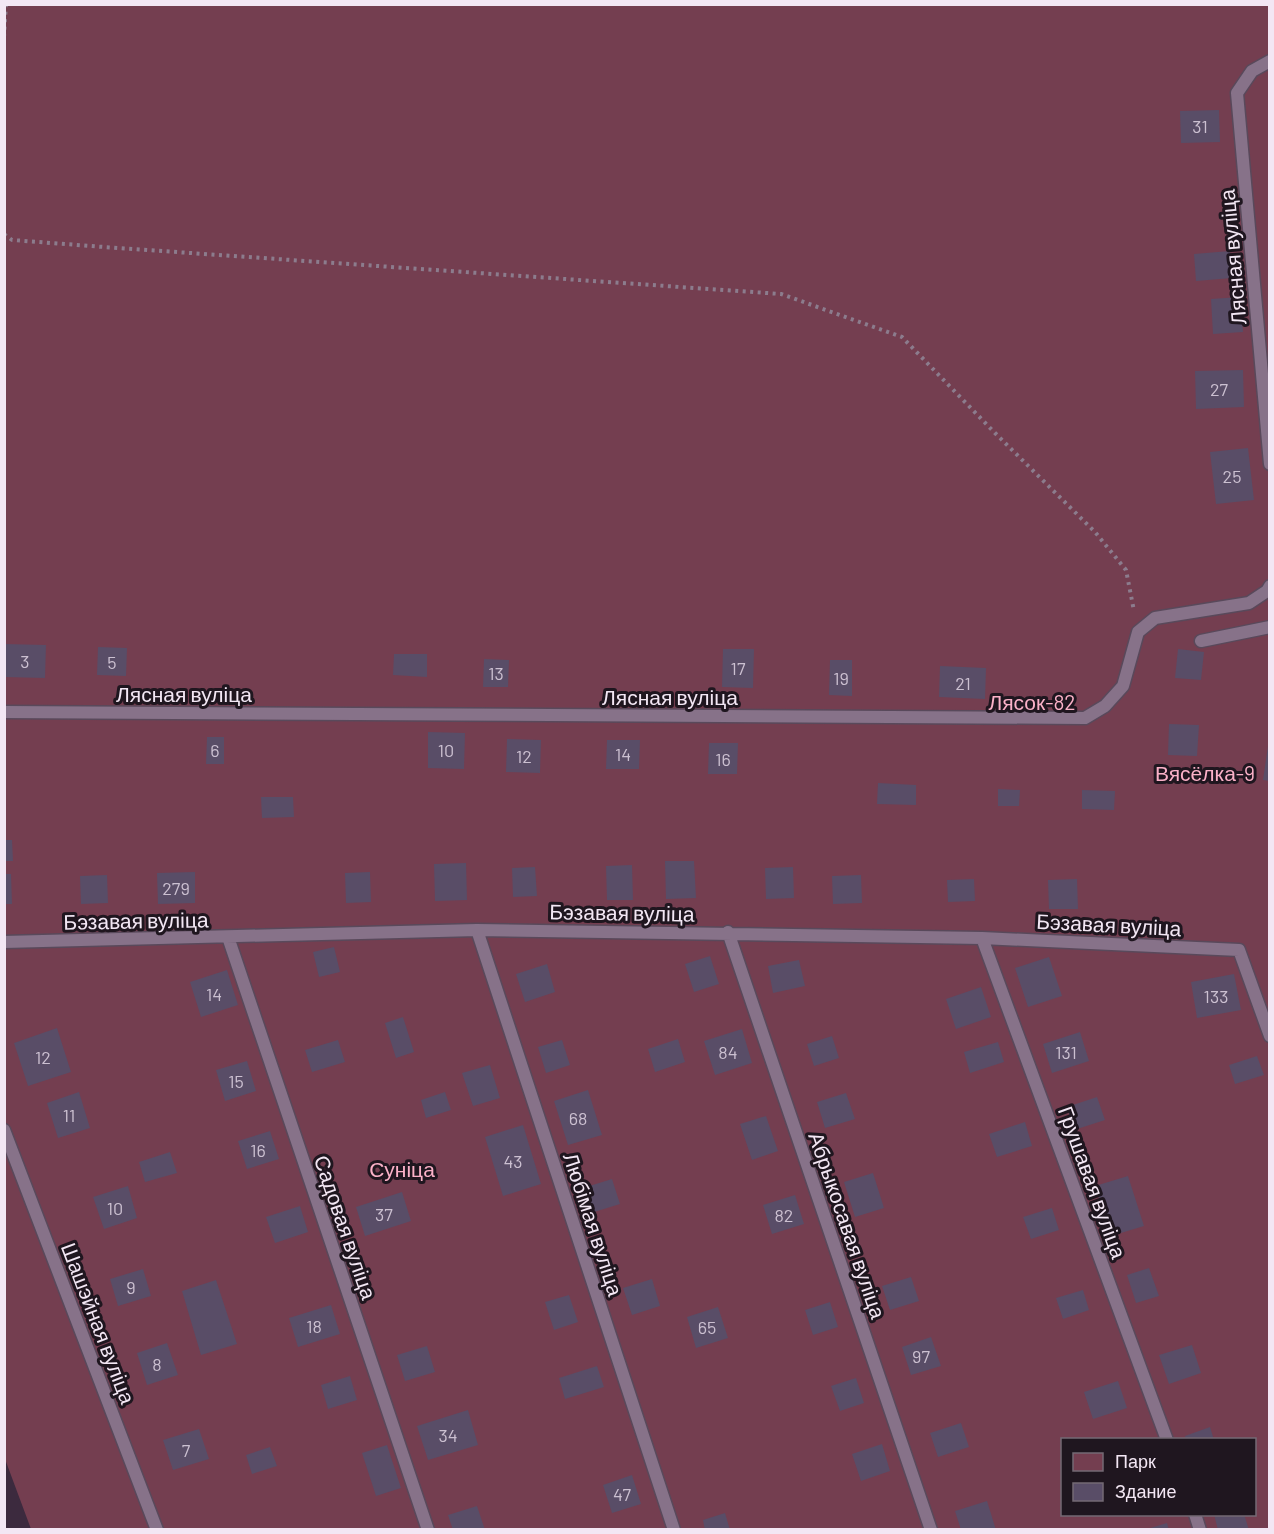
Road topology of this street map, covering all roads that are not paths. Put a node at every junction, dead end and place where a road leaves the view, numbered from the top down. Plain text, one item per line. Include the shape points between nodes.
1 (1269, 61) edge
2 (1269, 464) edge
3 (1269, 586) edge
4 (1269, 627) edge
5 (1201, 641) dead end
6 (4, 712) edge
7 (477, 930) junction
8 (728, 932) junction
9 (228, 937) junction
10 (982, 938) junction
11 (4, 942) edge
12 (1269, 1036) edge
13 (4, 1130) edge
14 (1166, 1438) edge
15 (157, 1530) edge
16 (428, 1530) edge
17 (674, 1530) edge
18 (930, 1530) edge

1 - 2 lane, Лясная вуліца via 1252,71 1237,93
3 - 6 lane, Лясная вуліца via 1249,603 1155,618 1138,632 1123,686 1105,706 1086,718
4 - 5 lane
7 - 8 lane, Бэзавая вуліца
7 - 9 lane, Бэзавая вуліца
7 - 17 lane, Любімая вуліца
8 - 10 lane, Бэзавая вуліца
8 - 18 lane, Абрыкосавая вуліца
9 - 11 lane, Бэзавая вуліца
9 - 16 lane, Садовая вуліца
10 - 12 lane, Бэзавая вуліца via 1239,950
10 - 14 lane, Грушавая вуліца
13 - 15 lane, Шашэйная вуліца

